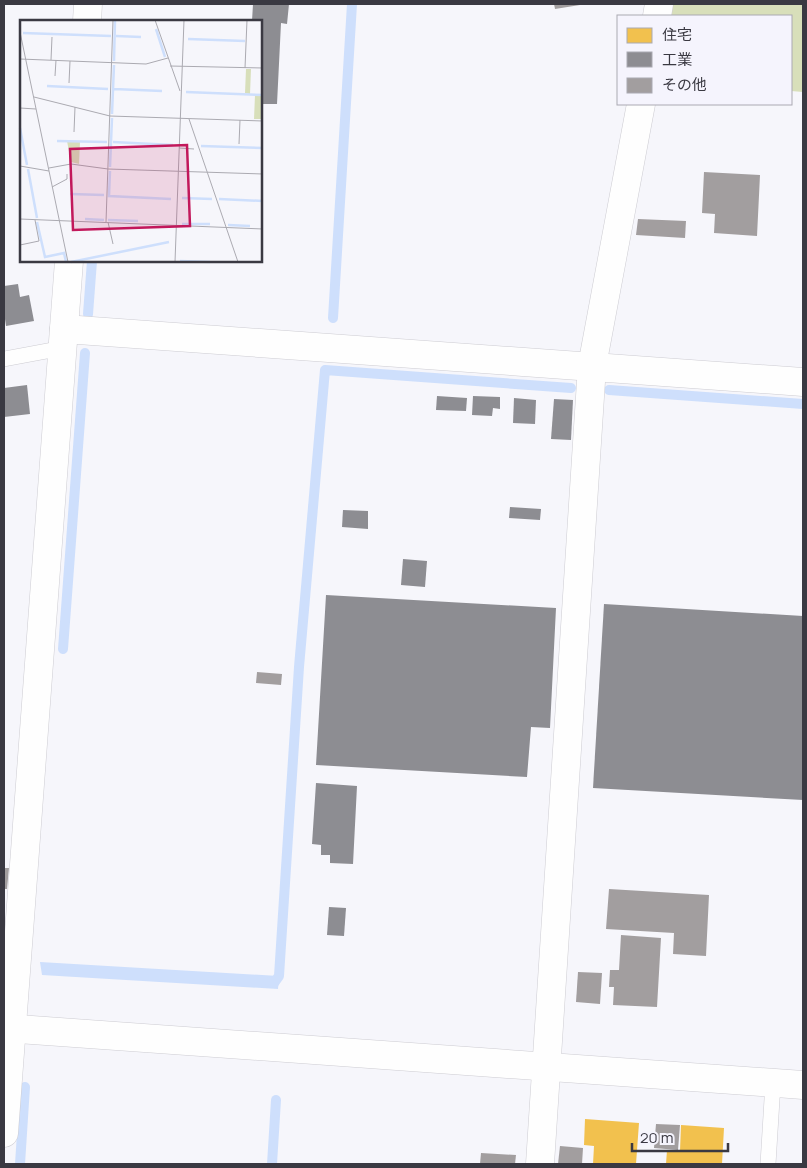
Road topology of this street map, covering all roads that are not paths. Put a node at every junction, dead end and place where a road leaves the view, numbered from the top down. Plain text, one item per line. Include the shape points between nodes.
1 (88, 4) edge
2 (87, 20) edge
3 (641, 105) edge
4 (69, 262) edge
5 (64, 338) junction
6 (4, 359) edge
7 (592, 366) junction
8 (803, 382) edge
9 (8, 1029) edge
10 (547, 1067) junction
11 (773, 1083) junction
12 (803, 1086) edge
13 (4, 1133) edge
14 (540, 1164) edge
15 (768, 1164) edge

1 - 2 street
3 - 7 street
4 - 5 street
5 - 6 lane
5 - 7 street
5 - 9 street
7 - 8 street
7 - 10 street
9 - 10 street
9 - 13 street
10 - 11 street
10 - 14 street
11 - 12 street
11 - 15 lane

